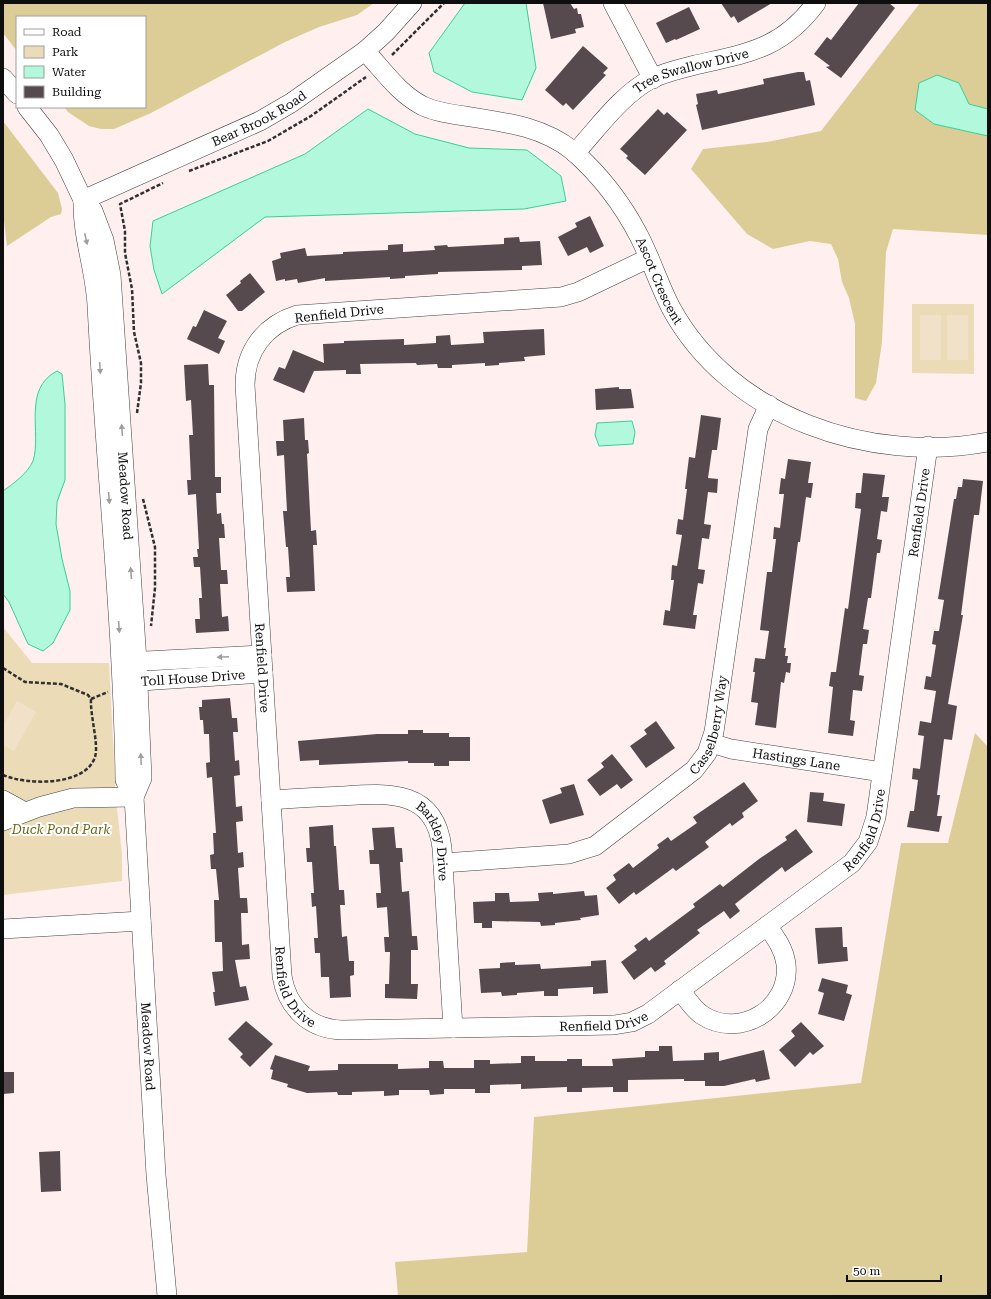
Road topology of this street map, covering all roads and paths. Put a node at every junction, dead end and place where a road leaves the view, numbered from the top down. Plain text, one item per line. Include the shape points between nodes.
1 (412, 3) edge
2 (444, 3) edge
3 (613, 3) edge
4 (816, 3) edge
5 (365, 51) junction
6 (392, 55) dead end
7 (366, 77) dead end
8 (3, 78) edge
9 (653, 79) junction
10 (16, 93) edge
11 (28, 108) edge
12 (575, 153) junction
13 (183, 174) dead end
14 (169, 180) dead end
15 (83, 200) junction
16 (649, 258) junction
17 (769, 405) junction
18 (136, 420) dead end
19 (988, 442) edge
20 (928, 446) junction
21 (141, 494) dead end
22 (150, 629) dead end
23 (129, 661) junction
24 (263, 664) junction
25 (3, 668) edge
26 (123, 685) junction
27 (92, 699) junction
28 (711, 743) junction
29 (882, 772) junction
30 (3, 775) edge
31 (134, 797) junction
32 (3, 800) edge
33 (271, 800) junction
34 (25, 812) junction
35 (3, 821) edge
36 (443, 863) junction
37 (141, 921) junction
38 (767, 926) junction
39 (3, 929) edge
40 (680, 990) junction
41 (453, 1028) junction
42 (167, 1296) edge

1 - 5 street, Bear Brook Road
2 - 6 path
3 - 9 street
4 - 9 street, Tree Swallow Drive via 792,30 764,47 672,71
5 - 12 street, Ascot Crescent via 405,94 424,106 440,112 525,126 550,136
5 - 15 street, Bear Brook Road via 322,83 260,121
7 - 13 path via 311,116 268,141
8 - 10 street
9 - 12 street, Tree Swallow Drive via 624,99
11 - 15 street, Meadow Road via 50,135
12 - 16 street, Ascot Crescent via 596,174 618,203 639,236
14 - 18 path via 120,204 132,289 134,332 142,368
15 - 23 street, Meadow Road via 93,210 104,240 111,275
16 - 17 street, Ascot Crescent via 672,309 692,339 734,382
16 - 24 street, Renfield Drive via 578,292 564,296 303,314 281,321 262,336 250,356 245,379
17 - 20 street, Ascot Crescent via 804,423 848,438 891,445
17 - 28 street, Casselberry Way via 758,429
19 - 20 street, Ascot Crescent
20 - 29 street, Renfield Drive
21 - 22 path via 155,547 155,588
24 -> 23 street, Toll House Drive
23 - 26 street, Meadow Road
24 - 26 street, Toll House Drive
24 - 33 street, Renfield Drive
25 - 27 path via 25,682 61,684
26 - 27 path
26 - 31 street, Meadow Road via 142,778
27 - 30 path via 96,750 93,763 86,770 61,781 18,780
28 - 29 street, Hastings Lane via 730,749
28 - 36 street, Casselberry Way via 703,760 691,773 592,848 565,855
29 - 38 street, Renfield Drive via 873,827 868,842 859,855
31 - 34 street via 73,798
31 - 37 street, Meadow Road
32 - 34 street
33 - 36 street, Barkley Drive via 381,794 406,798 423,808 435,824 442,844
33 - 41 street, Renfield Drive via 282,976 294,1008 309,1021 332,1030
34 - 35 street
36 - 41 street, Barkley Drive
37 - 39 street
37 - 42 street, Meadow Road via 156,1175
38 - 40 street, Renfield Drive
38 - 40 street via 782,949 786,970 782,991 767,1012 743,1023 722,1023 698,1012
40 - 41 street, Renfield Drive via 643,1017 620,1025

